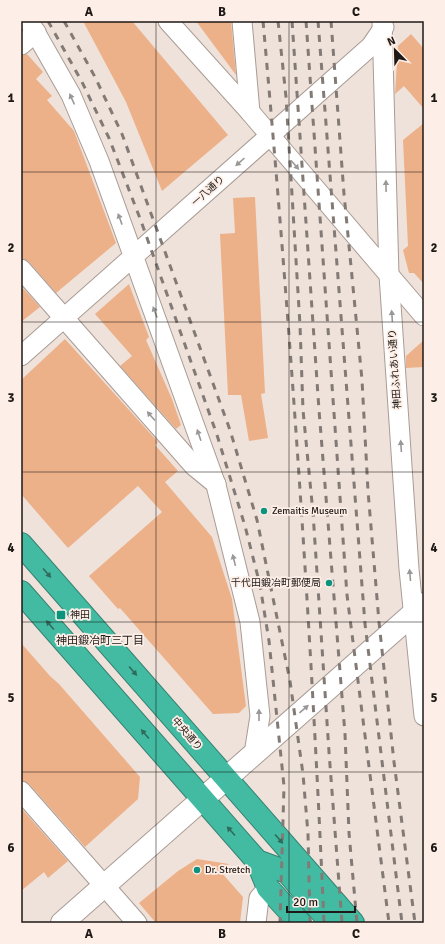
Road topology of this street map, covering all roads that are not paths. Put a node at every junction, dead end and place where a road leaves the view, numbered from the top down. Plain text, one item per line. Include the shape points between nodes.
1 (168, 21) edge
2 (242, 21) edge
3 (385, 23) edge
4 (32, 26) edge
5 (21, 45) edge
6 (250, 112) junction
7 (269, 136) junction
8 (134, 256) junction
9 (21, 269) edge
10 (389, 275) junction
11 (420, 303) edge
12 (64, 317) junction
13 (21, 356) edge
14 (216, 485) junction
15 (21, 544) edge
16 (21, 592) edge
17 (418, 609) edge
18 (424, 716) edge
19 (254, 754) junction
20 (226, 778) junction
21 (21, 791) edge
22 (202, 798) junction
23 (257, 860) junction
24 (105, 886) junction
25 (268, 888) junction
26 (62, 923) edge
27 (137, 923) edge
28 (256, 923) edge
29 (300, 923) edge
30 (331, 923) edge
31 (354, 923) edge

1 - 6 street
2 - 6 street
3 - 7 street, 一八通り via 370,46
10 -> 3 street, 神田ふれあい通り
4 - 5 street
8 -> 4 street via 74,102
6 - 7 street
7 -> 8 street, 一八通り
7 -> 10 street
8 - 12 street, 一八通り
14 -> 8 street
9 - 12 street
10 - 11 street
17 -> 10 street, 神田ふれあい通り
12 - 13 street, 一八通り
14 -> 12 street via 194,466
19 -> 14 street via 260,716 250,622
15 -> 20 highway, 中央通り
22 -> 16 highway
17 - 18 street, 神田ふれあい通り
19 -> 17 street
19 - 20 street
20 - 22 street
20 -> 31 highway, 中央通り
21 - 24 street
23 -> 22 highway
22 - 24 street
23 - 25 highway
23 - 30 highway via 287,872
24 - 26 street
24 - 27 street
25 - 28 street via 259,898
25 - 29 highway

